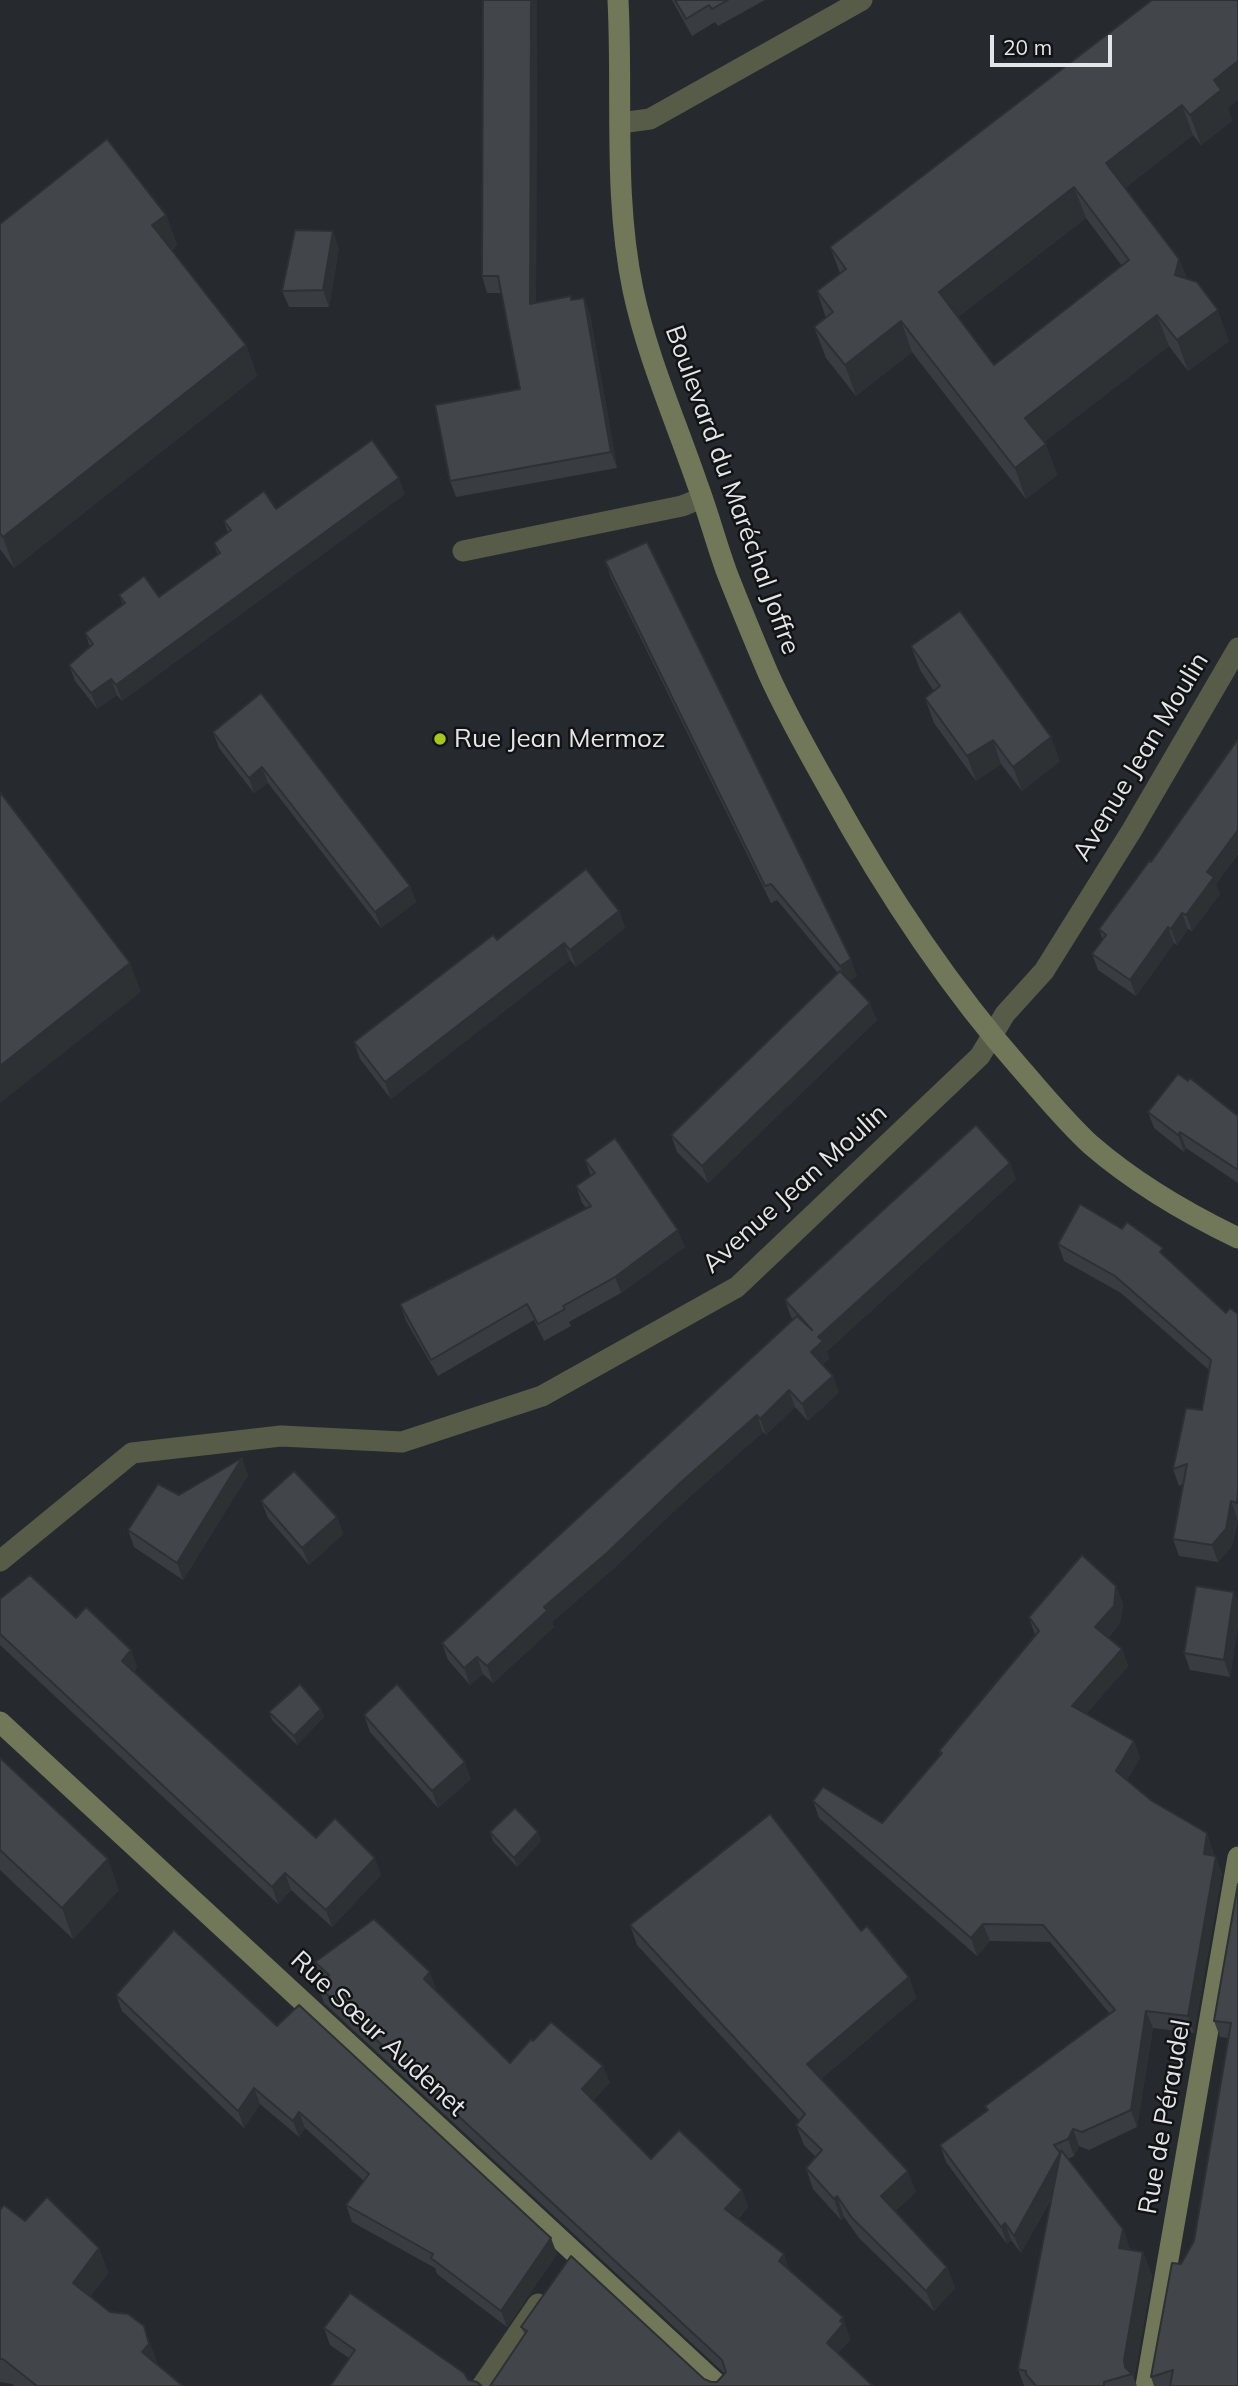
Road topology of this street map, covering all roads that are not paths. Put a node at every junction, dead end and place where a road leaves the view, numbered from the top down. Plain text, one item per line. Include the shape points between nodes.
1 (618, 0) edge
2 (862, 0) edge
3 (620, 123) junction
4 (702, 498) junction
5 (463, 551) dead end
6 (1238, 648) edge
7 (992, 1036) junction
8 (1238, 1238) edge
9 (0, 1561) edge
10 (0, 1722) edge
11 (1238, 1857) edge
12 (551, 2286) edge
13 (482, 2386) edge
14 (719, 2386) edge
15 (1146, 2386) edge

1 - 3 street, Boulevard du Maréchal Joffre
2 - 3 street via 650,119
3 - 4 street, Boulevard du Maréchal Joffre via 622,219 634,291
4 - 5 street
4 - 7 street, Boulevard du Maréchal Joffre via 769,676 813,761 902,913
6 - 7 street, Avenue Jean Moulin via 1044,971 1005,1014
7 - 8 street, Boulevard du Maréchal Joffre via 1091,1144 1173,1203
7 - 9 street, Avenue Jean Moulin via 980,1056 737,1287 542,1396 402,1442 281,1436 132,1453
10 - 14 street, Rue Sœur Audenet via 570,2258
11 - 15 street, Rue de Péraudel
12 - 13 street

